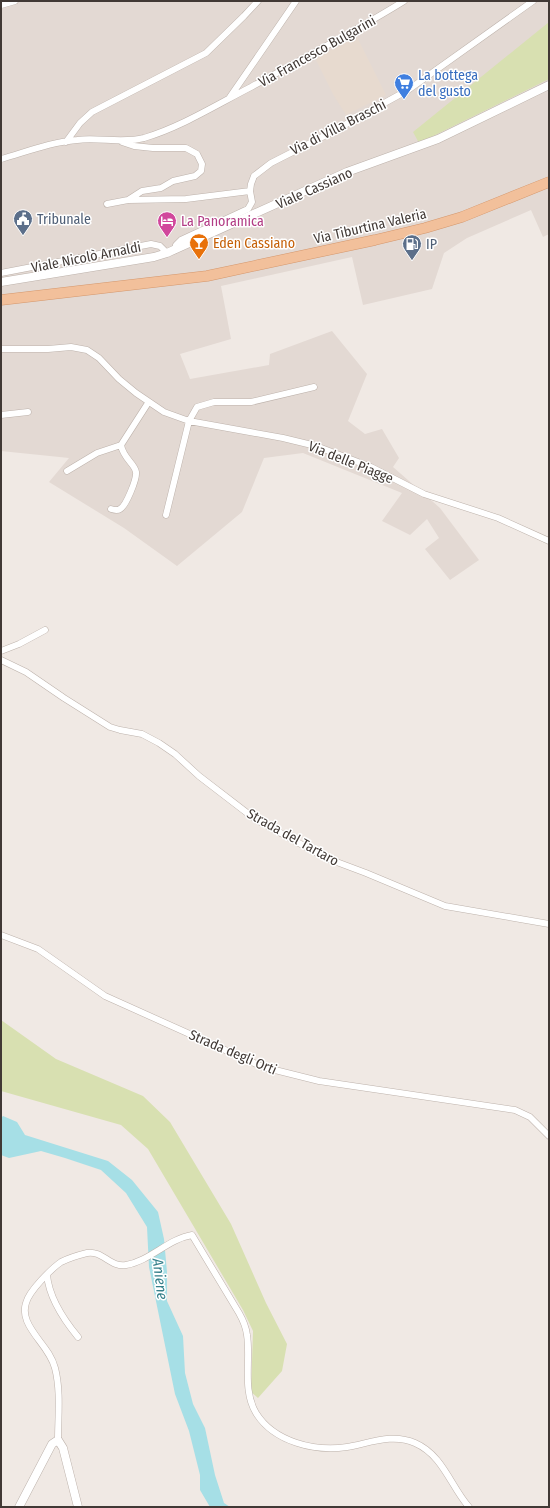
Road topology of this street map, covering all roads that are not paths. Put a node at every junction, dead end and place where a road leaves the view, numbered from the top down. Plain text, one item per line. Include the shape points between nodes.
1 (15, 1) edge
2 (258, 1) edge
3 (296, 1) edge
4 (404, 1) edge
5 (531, 2) edge
6 (1, 5) edge
7 (549, 84) edge
8 (229, 98) junction
9 (119, 140) junction
10 (66, 142) junction
11 (1, 159) edge
12 (549, 182) edge
13 (250, 191) junction
14 (128, 200) junction
15 (107, 204) dead end
16 (171, 252) junction
17 (1, 272) edge
18 (1, 282) edge
19 (1, 300) edge
20 (1, 349) edge
21 (314, 387) dead end
22 (148, 402) junction
23 (28, 412) dead end
24 (1, 415) edge
25 (189, 421) junction
26 (121, 445) junction
27 (67, 471) dead end
28 (111, 510) dead end
29 (166, 515) dead end
30 (549, 541) edge
31 (45, 630) dead end
32 (1, 651) edge
33 (1, 660) edge
34 (549, 924) edge
35 (1, 934) edge
36 (549, 1136) edge
37 (47, 1275) junction
38 (78, 1336) dead end
39 (58, 1440) junction
40 (19, 1507) edge
41 (78, 1507) edge
42 (469, 1507) edge

1 - 6 street
2 - 10 street via 209,51 89,114
3 - 8 street
4 - 8 street, Via Francesco Bulgarini
5 - 13 street, Via di Villa Braschi via 408,90 271,162 254,176
7 - 16 street, Viale Cassiano via 438,139 347,172
8 - 9 street, Via Francesco Bulgarini via 163,131 141,138
9 - 10 street via 86,139
9 - 14 street via 134,146 186,148 196,153 202,162 201,171 193,177 174,181 158,189 142,191
10 - 11 street
12 - 19 main road, Via Tiburtina Valeria via 462,217 375,240 207,276
13 - 14 street via 186,199
13 - 16 street, Via di Villa Braschi via 252,202 248,209 181,240
14 - 15 street
16 - 17 street, Viale Nicolò Arnaldi via 151,244
16 - 18 street, Viale Cassiano
20 - 22 street, Via delle Piagge via 71,347 87,350
21 - 25 street via 251,402 208,403 195,409
22 - 25 street, Via delle Piagge via 164,412
22 - 26 street
23 - 24 street
25 - 29 street
25 - 30 street, Via delle Piagge via 316,446 371,467 424,494 498,518
26 - 27 street via 98,453
26 - 28 street via 136,475 123,506
31 - 32 street
33 - 34 street, Strada del Tartaro via 26,672 107,725 142,734 159,743 252,818 330,860 445,906
35 - 36 street, Strada degli Orti via 38,949 105,996 263,1067 319,1081 519,1111 534,1120
37 - 38 street via 62,1315
37 - 39 street via 29,1297 25,1314 31,1330 48,1352 55,1368 59,1396
37 - 42 street via 64,1260 89,1253 97,1254 122,1266 133,1263 172,1242 192,1235 244,1323 248,1343 251,1401 258,1416 268,1427 288,1440 324,1448 349,1447 387,1439 414,1442 430,1452
39 - 40 street via 52,1444
39 - 41 street

